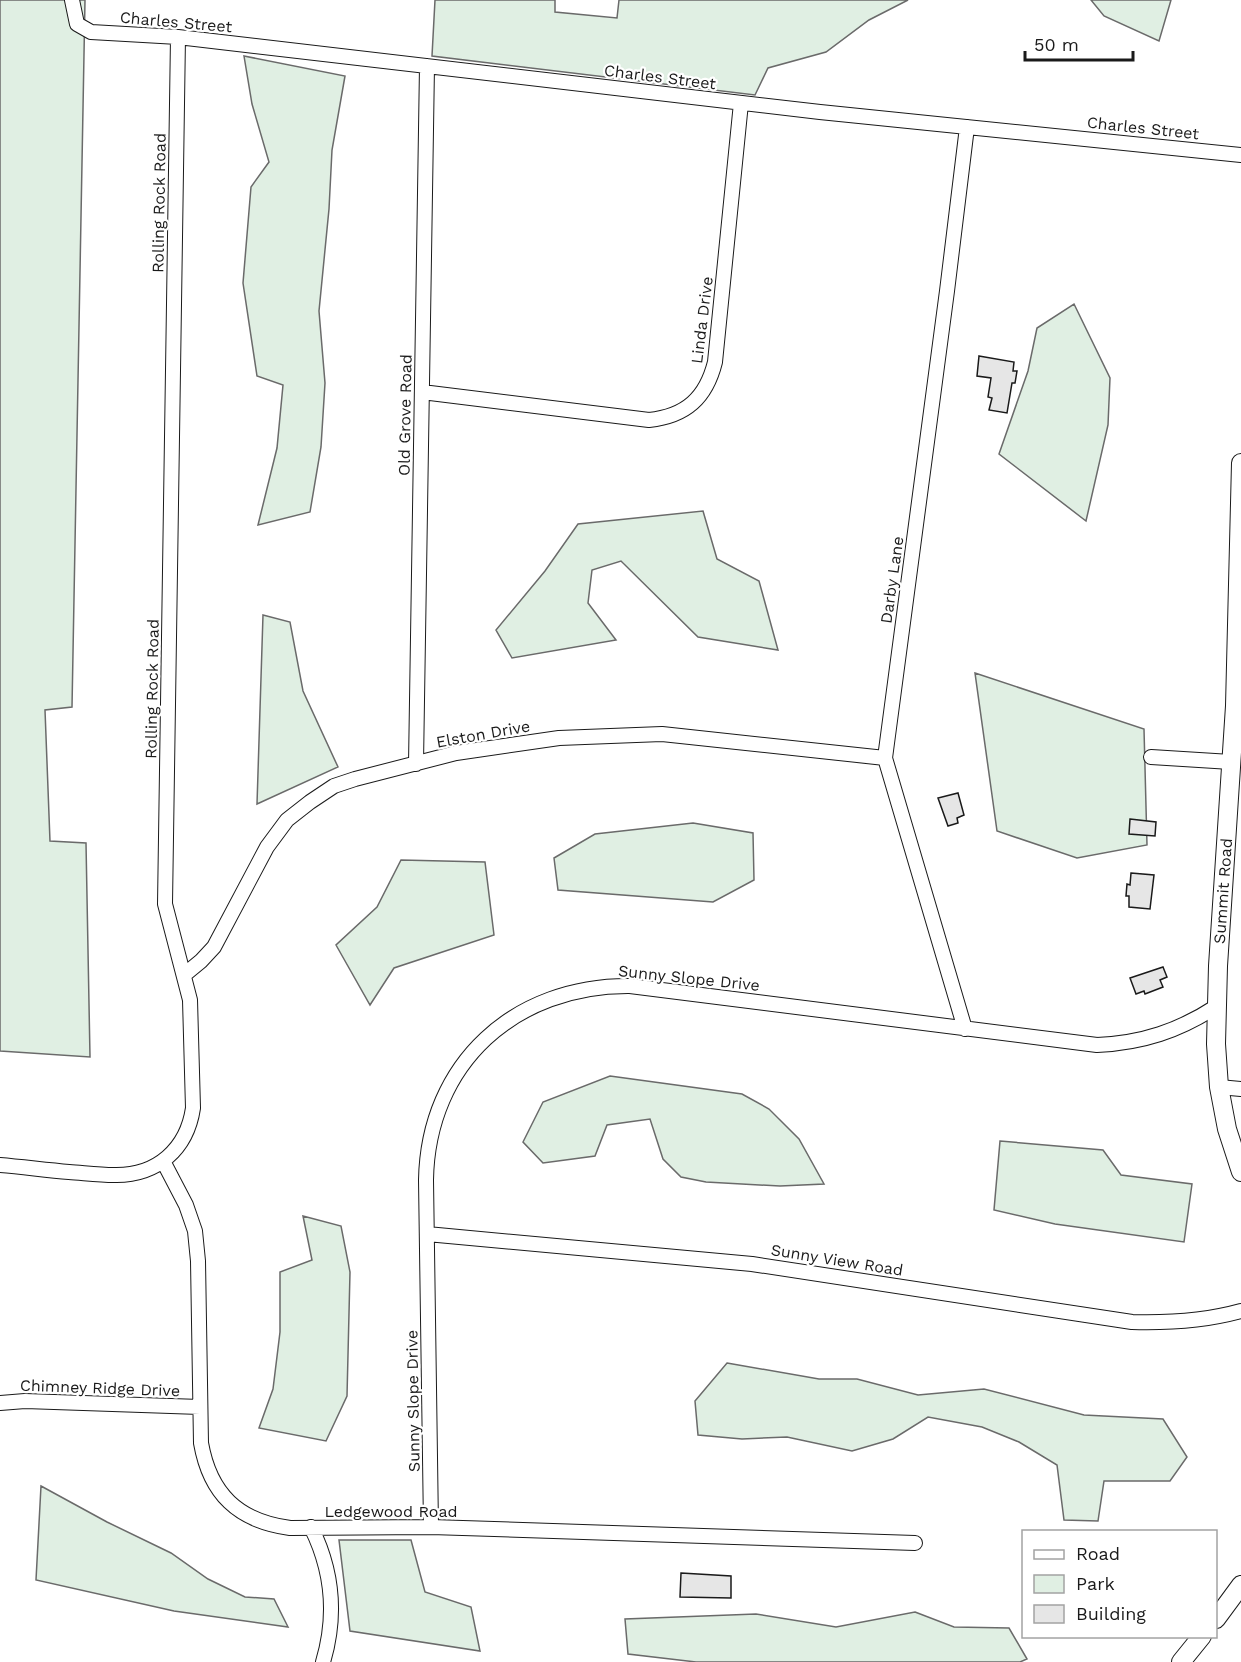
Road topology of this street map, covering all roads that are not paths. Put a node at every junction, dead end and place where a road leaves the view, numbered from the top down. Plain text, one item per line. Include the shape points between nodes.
1 (72, 0) edge
2 (178, 37) junction
3 (427, 66) junction
4 (741, 103) junction
5 (967, 127) junction
6 (1241, 155) edge
7 (422, 392) junction
8 (1241, 463) edge
9 (1238, 707) edge
10 (1151, 757) dead end
11 (885, 758) junction
12 (1231, 762) junction
13 (416, 764) junction
14 (184, 975) junction
15 (1217, 1006) junction
16 (965, 1029) junction
17 (1219, 1087) junction
18 (1241, 1089) edge
19 (163, 1161) junction
20 (0, 1165) edge
21 (1241, 1172) edge
22 (427, 1234) junction
23 (1241, 1311) edge
24 (0, 1403) edge
25 (200, 1407) junction
26 (311, 1527) junction
27 (431, 1527) junction
28 (915, 1543) dead end
29 (1241, 1585) edge
30 (1217, 1616) edge
31 (1200, 1638) edge
32 (323, 1662) edge
33 (1181, 1662) edge

1 - 2 street, Charles Street via 77,24 91,32
2 - 3 street, Charles Street
2 - 14 street, Rolling Rock Road via 165,904
3 - 4 street, Charles Street
3 - 7 street, Old Grove Road
4 - 5 street, Charles Street
4 - 7 street, Linda Drive via 715,362 698,399 676,414 649,420
5 - 6 street, Charles Street
5 - 11 street, Darby Lane
7 - 13 street, Old Grove Road
8 - 9 main road, Summit Road
9 - 12 main road, Summit Road
10 - 12 street
11 - 13 street, Elston Drive via 662,734 559,738 456,753
11 - 16 street, Darby Lane
12 - 15 main road, Summit Road
13 - 14 street, Elston Drive via 334,786 287,820 267,847 214,947
14 - 19 street, Rolling Rock Road via 190,1000 194,1108 179,1147
15 - 16 street, Sunny Slope Drive via 1178,1028 1118,1044 1075,1043
15 - 17 main road, Summit Road
16 - 22 street, Sunny Slope Drive via 630,986 590,988 550,998 514,1016 490,1035 447,1090 428,1148
17 - 18 street
17 - 21 main road, Summit Road
19 - 20 street, Rolling Rock Road via 151,1168 116,1176
19 - 25 street, Ledgewood Road via 195,1231
22 - 23 street, Sunny View Road via 752,1264 1132,1322 1197,1320
22 - 27 street, Sunny Slope Drive
24 - 25 street, Chimney Ridge Drive
25 - 26 street, Ledgewood Road via 204,1461 222,1496 253,1519 290,1528
26 - 27 street, Ledgewood Road
26 - 32 street via 325,1560 332,1594 331,1628
27 - 28 street, Ledgewood Road
29 - 30 main road
31 - 33 main road

